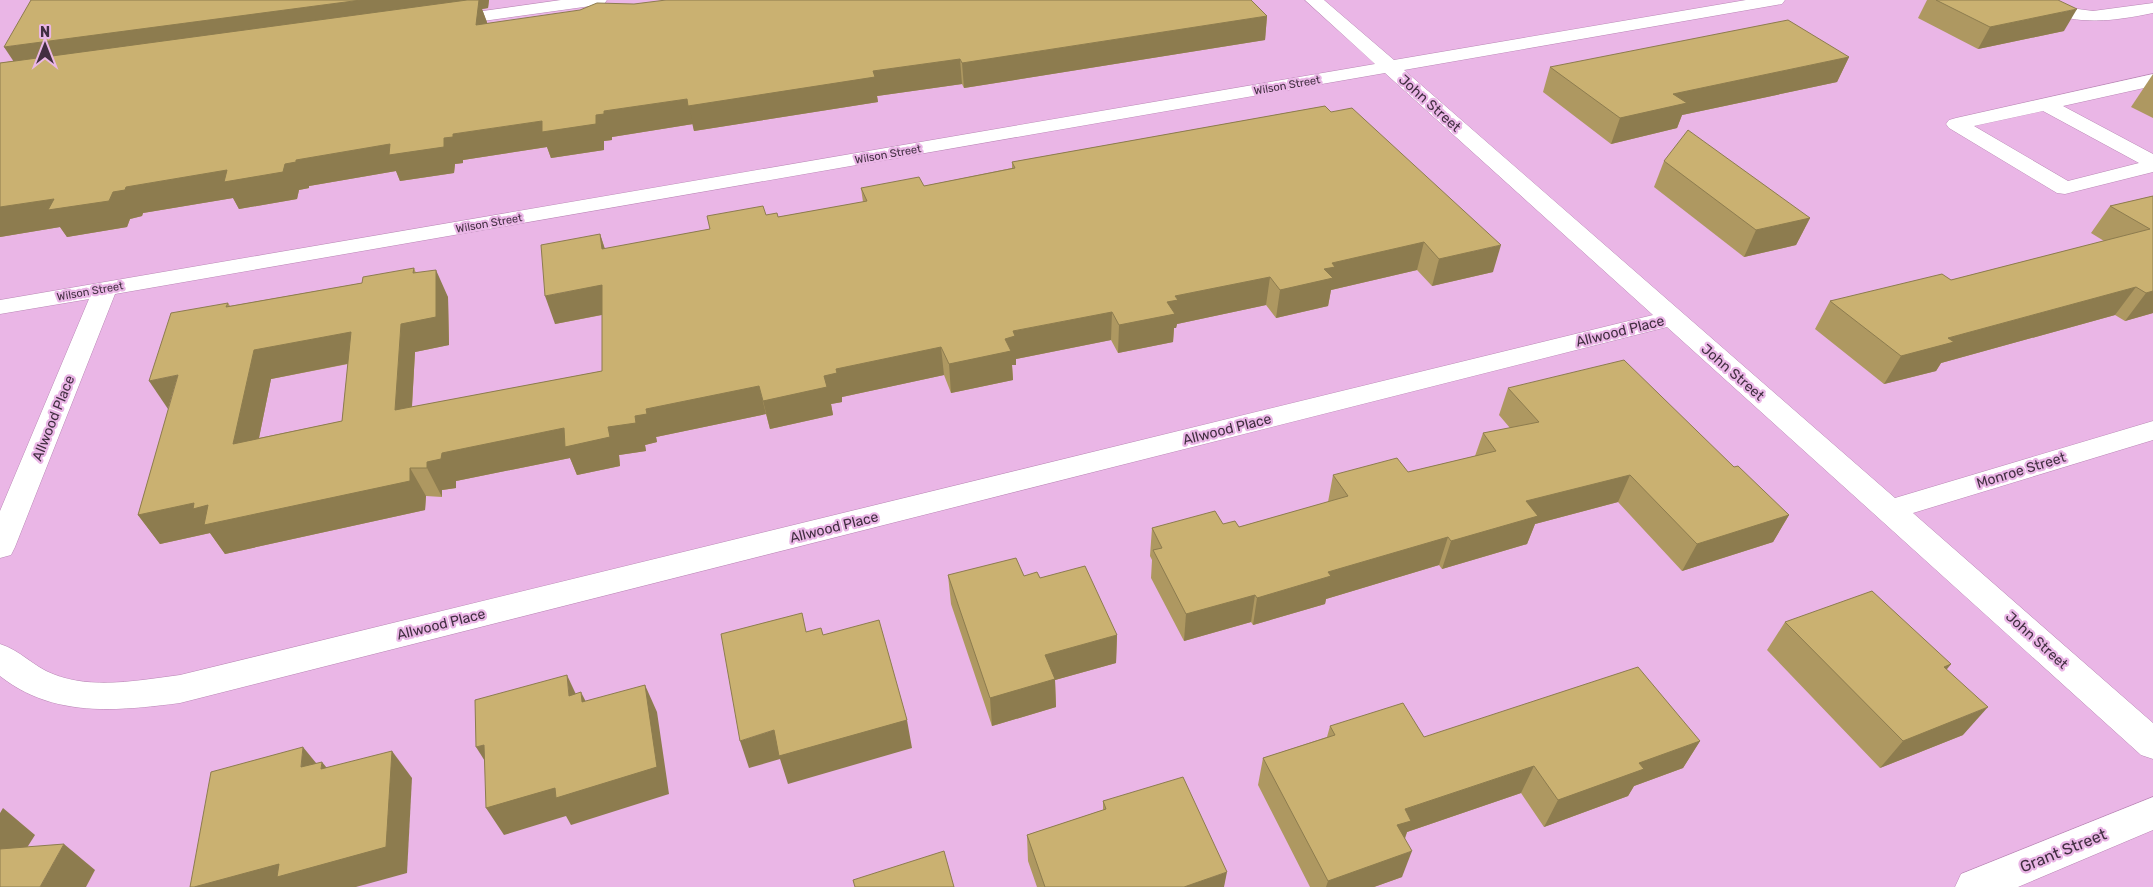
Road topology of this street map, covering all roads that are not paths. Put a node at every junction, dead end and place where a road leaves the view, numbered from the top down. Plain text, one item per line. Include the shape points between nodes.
1 (598, 0) edge
2 (1314, 0) edge
3 (1776, 0) edge
4 (2034, 0) edge
5 (2153, 8) edge
6 (431, 23) edge
7 (1390, 68) junction
8 (2153, 80) edge
9 (2045, 104) junction
10 (2153, 164) edge
11 (106, 288) junction
12 (0, 307) edge
13 (1672, 318) junction
14 (2153, 430) edge
15 (1889, 510) junction
16 (0, 547) edge
17 (0, 657) edge
18 (2153, 744) edge
19 (2153, 813) edge
20 (1974, 887) edge

1 - 6 street
2 - 7 street, John Street
3 - 7 street, Wilson Street
4 - 5 street via 2056,11 2091,18
7 - 11 street, Wilson Street
7 - 13 street, John Street
8 - 9 street
9 - 10 street
9 - 10 street via 1956,124 2065,188
11 - 12 street, Wilson Street
11 - 16 street, Allwood Place
13 - 15 street, John Street
13 - 17 street, Allwood Place via 180,689 109,697 53,691 14,670
14 - 15 street, Monroe Street
15 - 18 street, John Street
19 - 20 street, Grant Street

